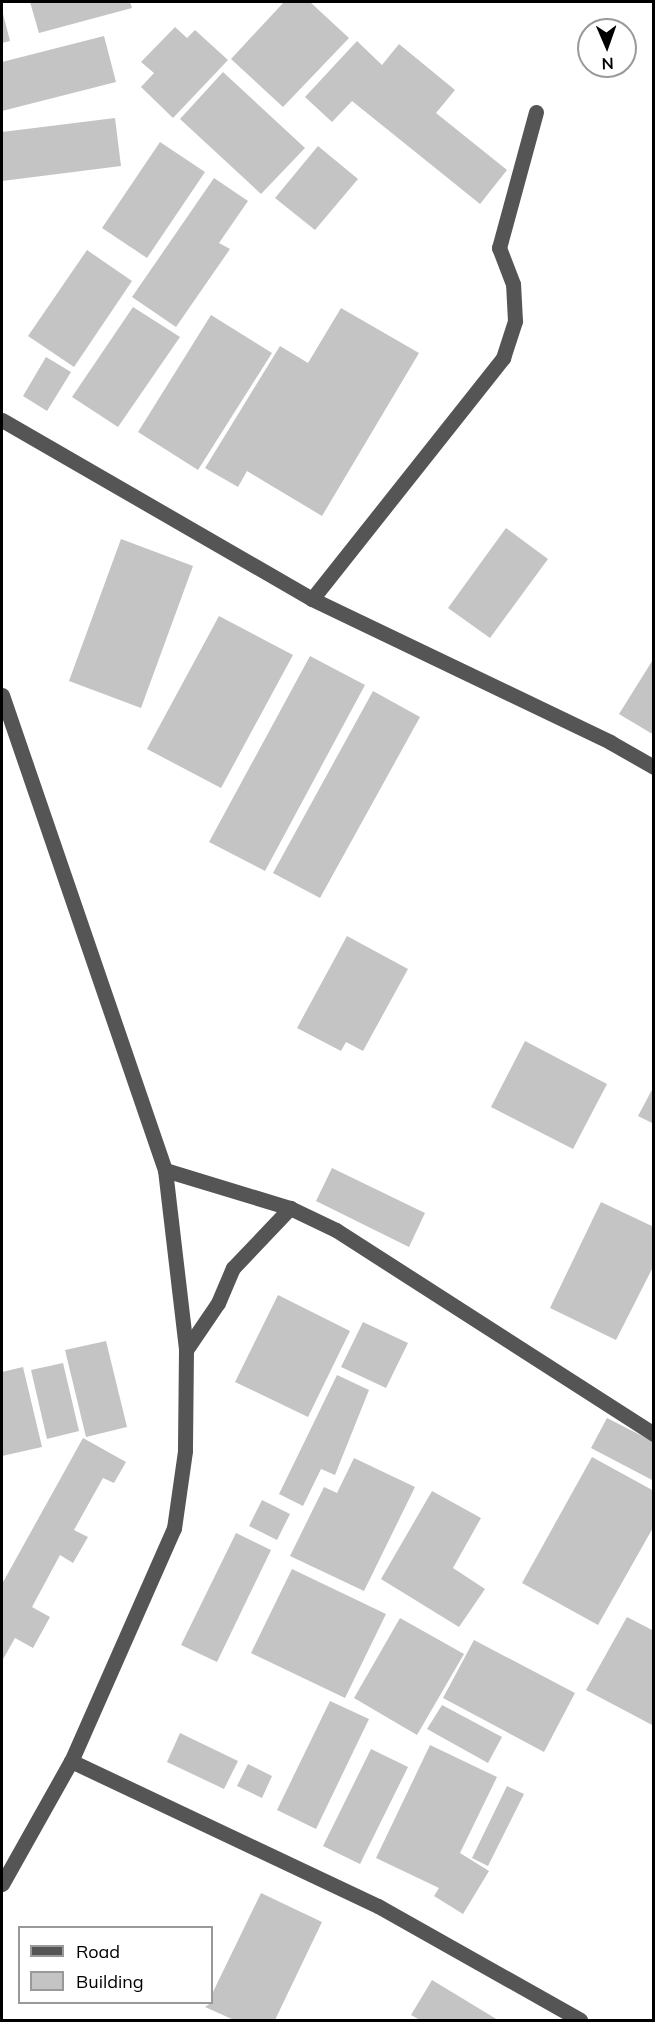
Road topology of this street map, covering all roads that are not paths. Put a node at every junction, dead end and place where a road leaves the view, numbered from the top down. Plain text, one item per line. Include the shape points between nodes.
1 (536, 112) dead end
2 (2, 420) edge
3 (312, 599) junction
4 (2, 695) edge
5 (654, 766) edge
6 (165, 1170) junction
7 (290, 1208) junction
8 (186, 1350) junction
9 (654, 1434) edge
10 (71, 1761) junction
11 (2, 1884) edge
12 (580, 2020) edge

1 - 3 street via 499,248 513,284 515,321 503,358
2 - 3 street
3 - 5 street
4 - 6 street
6 - 7 street
6 - 8 street
7 - 8 street via 233,1268 218,1303
7 - 9 street via 336,1230
8 - 10 street via 185,1451 174,1528
10 - 11 street
10 - 12 street via 378,1906

